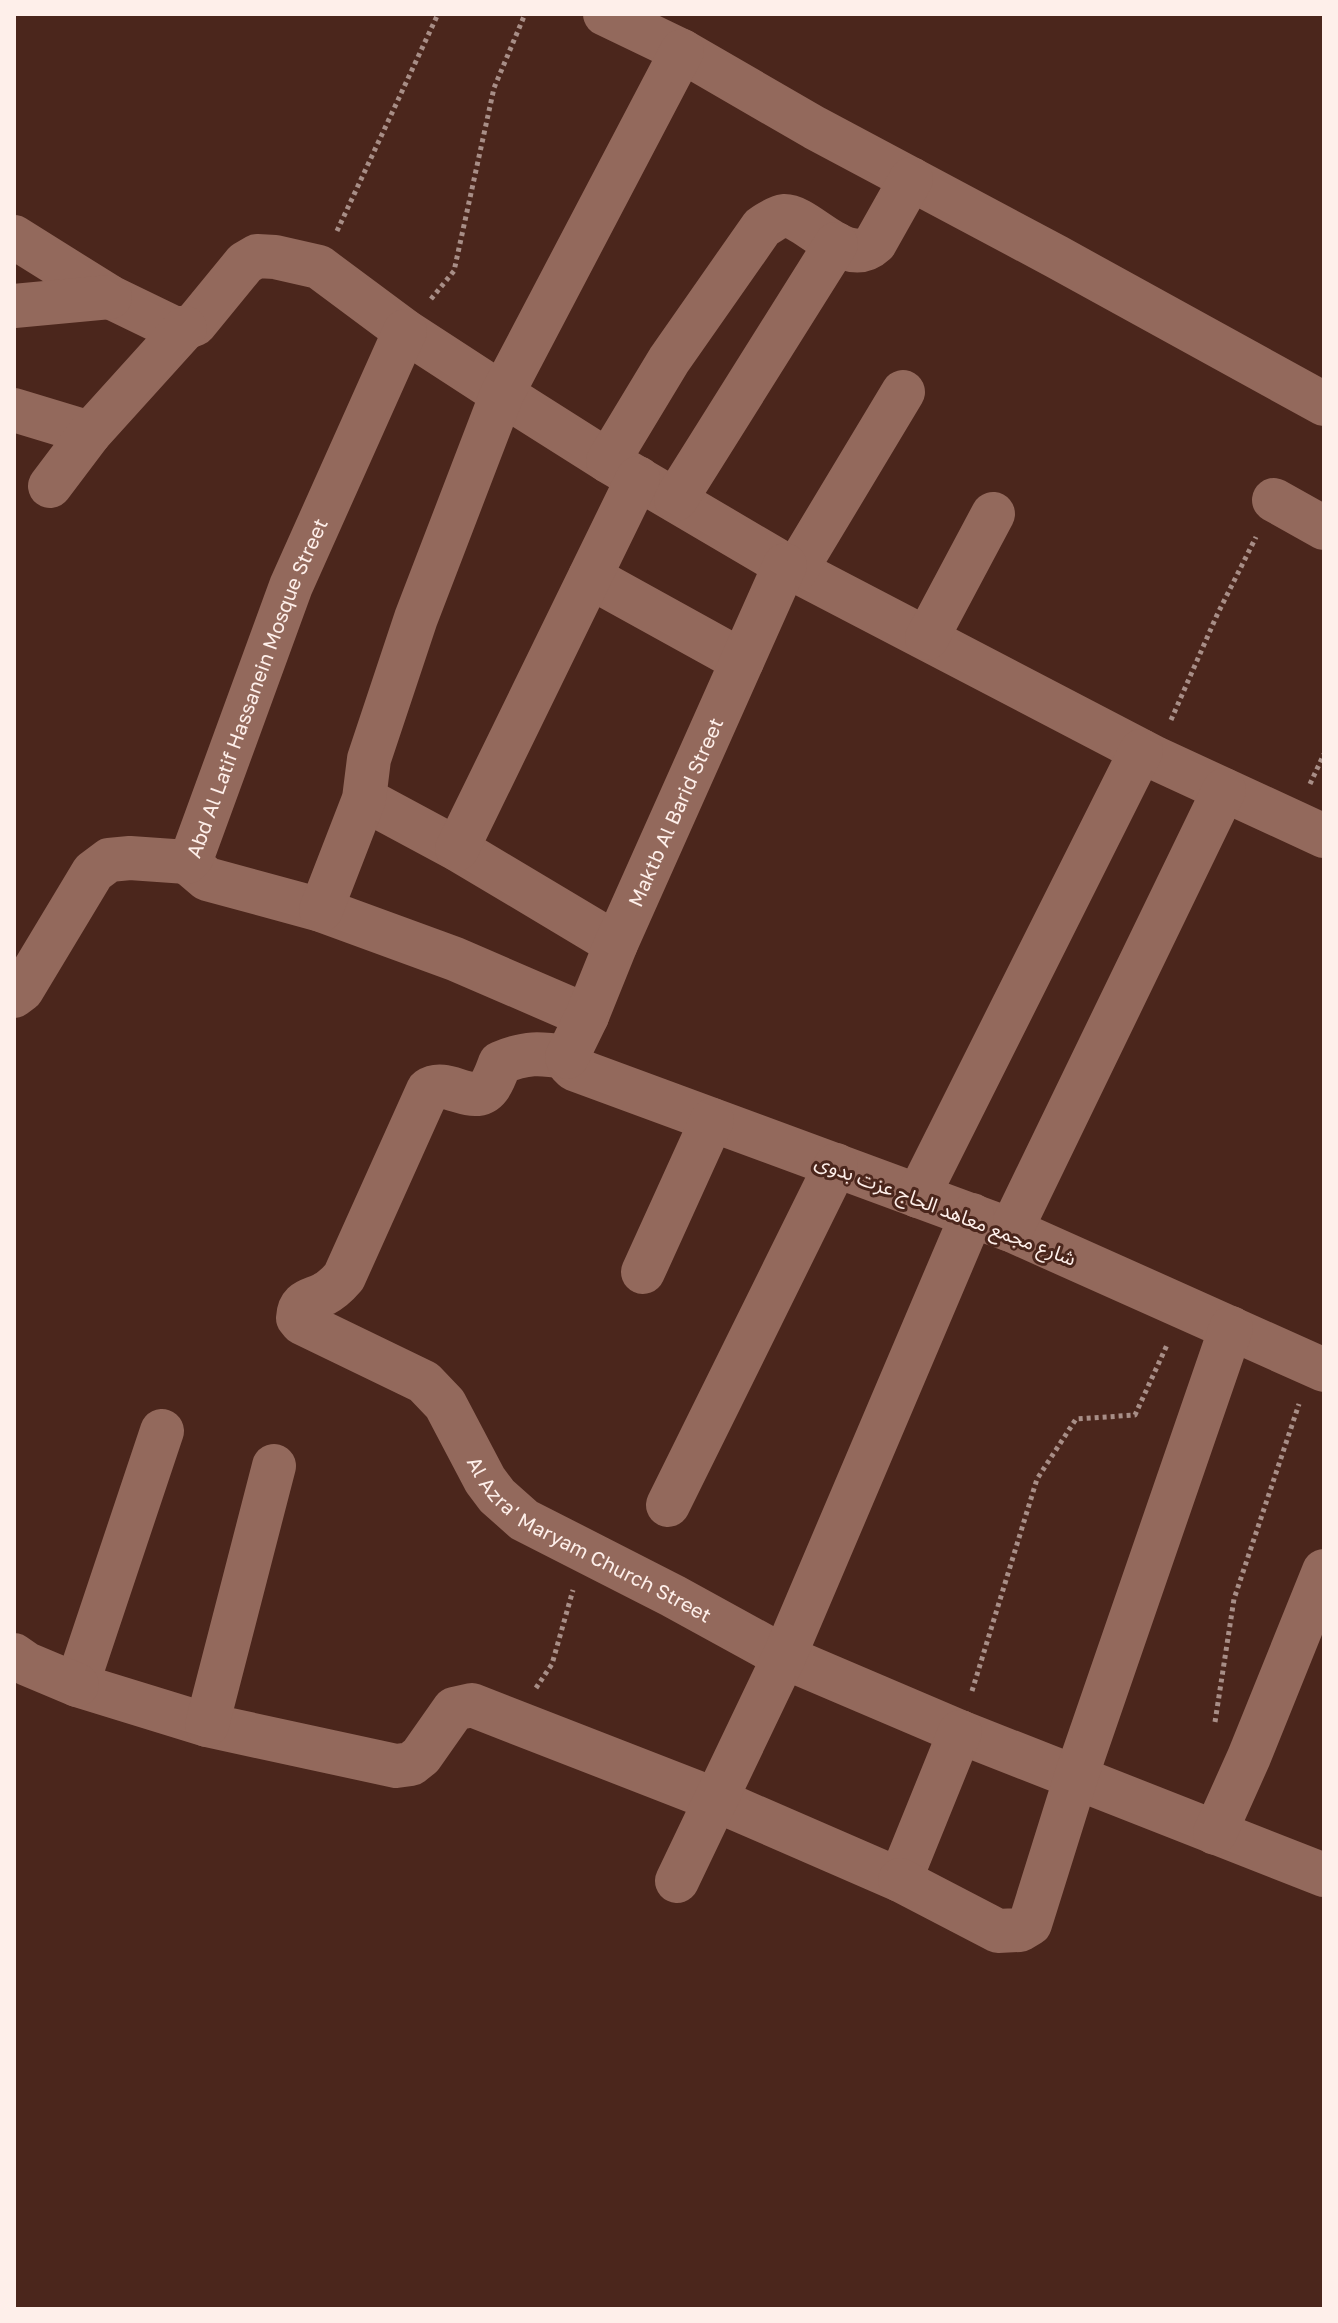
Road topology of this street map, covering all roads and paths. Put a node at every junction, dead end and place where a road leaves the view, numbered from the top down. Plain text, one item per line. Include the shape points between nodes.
1 (438, 14) edge
2 (525, 14) edge
3 (605, 14) edge
4 (682, 51) junction
5 (911, 179) junction
6 (14, 237) edge
7 (836, 244) junction
8 (319, 267) junction
9 (110, 297) junction
10 (14, 306) edge
11 (185, 328) junction
12 (405, 331) junction
13 (903, 392) dead end
14 (502, 394) junction
15 (1324, 404) edge
16 (14, 410) edge
17 (90, 433) junction
18 (623, 470) junction
19 (50, 486) dead end
20 (676, 499) junction
21 (1274, 500) joint
22 (993, 514) dead end
23 (1324, 528) edge
24 (791, 568) junction
25 (590, 577) junction
26 (927, 638) junction
27 (742, 661) junction
28 (1148, 754) junction
29 (1224, 790) junction
30 (364, 799) junction
31 (1324, 836) edge
32 (457, 849) junction
33 (187, 862) junction
34 (321, 910) junction
35 (616, 944) junction
36 (14, 996) edge
37 (587, 1016) junction
38 (567, 1057) junction
39 (712, 1120) junction
40 (836, 1165) junction
41 (918, 1196) junction
42 (991, 1222) junction
43 (643, 1272) dead end
44 (1184, 1308) junction
45 (1231, 1328) junction
46 (1320, 1357) edge
47 (162, 1431) dead end
48 (274, 1466) dead end
49 (668, 1505) dead end
50 (583, 1551) junction
51 (1324, 1571) edge
52 (14, 1655) edge
53 (784, 1657) junction
54 (77, 1685) junction
55 (513, 1722) junction
56 (207, 1725) junction
57 (960, 1732) junction
58 (1249, 1757) junction
59 (1076, 1777) junction
60 (716, 1800) junction
61 (1215, 1833) junction
62 (1324, 1875) edge
63 (900, 1880) junction
64 (677, 1881) dead end

1 - 8 path
2 - 12 path via 494,88 454,271
3 - 4 street
4 - 5 street
4 - 14 street
5 - 7 street via 875,243 858,250
5 - 15 street
6 - 9 street
7 - 18 street via 791,217 762,227 669,360
7 - 20 street
8 - 11 street via 257,256 245,263 195,324
8 - 12 street
9 - 10 street
9 - 11 street via 174,328
11 - 17 street
12 - 14 street
12 - 33 street, Abd Al Latif Hassanein Mosque Street via 291,586
13 - 24 street, Maktb Al Barid Street
14 - 18 street
14 - 30 street via 403,655 369,759
16 - 17 street
17 - 19 street
18 - 20 street
18 - 25 street
20 - 24 street
21 - 23 street
21 - 28 path
22 - 26 street
24 - 26 street
24 - 27 street, Maktb Al Barid Street
25 - 27 street
25 - 32 street
26 - 28 street
27 - 35 street, Maktb Al Barid Street
28 - 29 street
28 - 41 street
29 - 31 street
29 - 42 street
30 - 32 street
30 - 34 street
32 - 35 street
33 - 34 street via 207,879
33 - 36 street, Abd Al Latif Hassanein Mosque Street via 109,860 93,872
34 - 37 street via 455,959
35 - 37 street, Maktb Al Barid Street
37 - 38 street, Maktb Al Barid Street
38 - 39 street, شارع مجمع معاهد الحاج عزت بدوى via 574,1069
38 - 50 street, Al Azra' Maryam Church Street via 521,1054 500,1063 489,1087 479,1094 442,1085 428,1090 344,1277 328,1293 301,1305 298,1318 424,1382 445,1404 497,1496 524,1520
39 - 40 street, شارع مجمع معاهد الحاج عزت بدوى
39 - 43 street
40 - 41 street, شارع مجمع معاهد الحاج عزت بدوى
40 - 49 street
41 - 42 street, شارع مجمع معاهد الحاج عزت بدوى
42 - 44 street, شارع مجمع معاهد الحاج عزت بدوى
42 - 53 street
44 - 45 street, شارع مجمع معاهد الحاج عزت بدوى
44 - 57 path via 1135,1415 1076,1419 1037,1479
45 - 46 street, شارع مجمع معاهد الحاج عزت بدوى
45 - 59 street
46 - 58 path via 1234,1599 1213,1737
47 - 54 street
48 - 56 street
50 - 53 street, Al Azra' Maryam Church Street
50 - 55 path via 552,1664
51 - 58 street
52 - 54 street
53 - 57 street, Al Azra' Maryam Church Street
53 - 60 street
54 - 56 street
55 - 56 street via 472,1705 461,1706 421,1756 396,1766
55 - 60 street
57 - 59 street, Al Azra' Maryam Church Street
57 - 63 street
58 - 61 street
59 - 61 street, Al Azra' Maryam Church Street
59 - 63 street via 1030,1924 1020,1930 998,1931
60 - 63 street
60 - 64 street
61 - 62 street, Al Azra' Maryam Church Street

